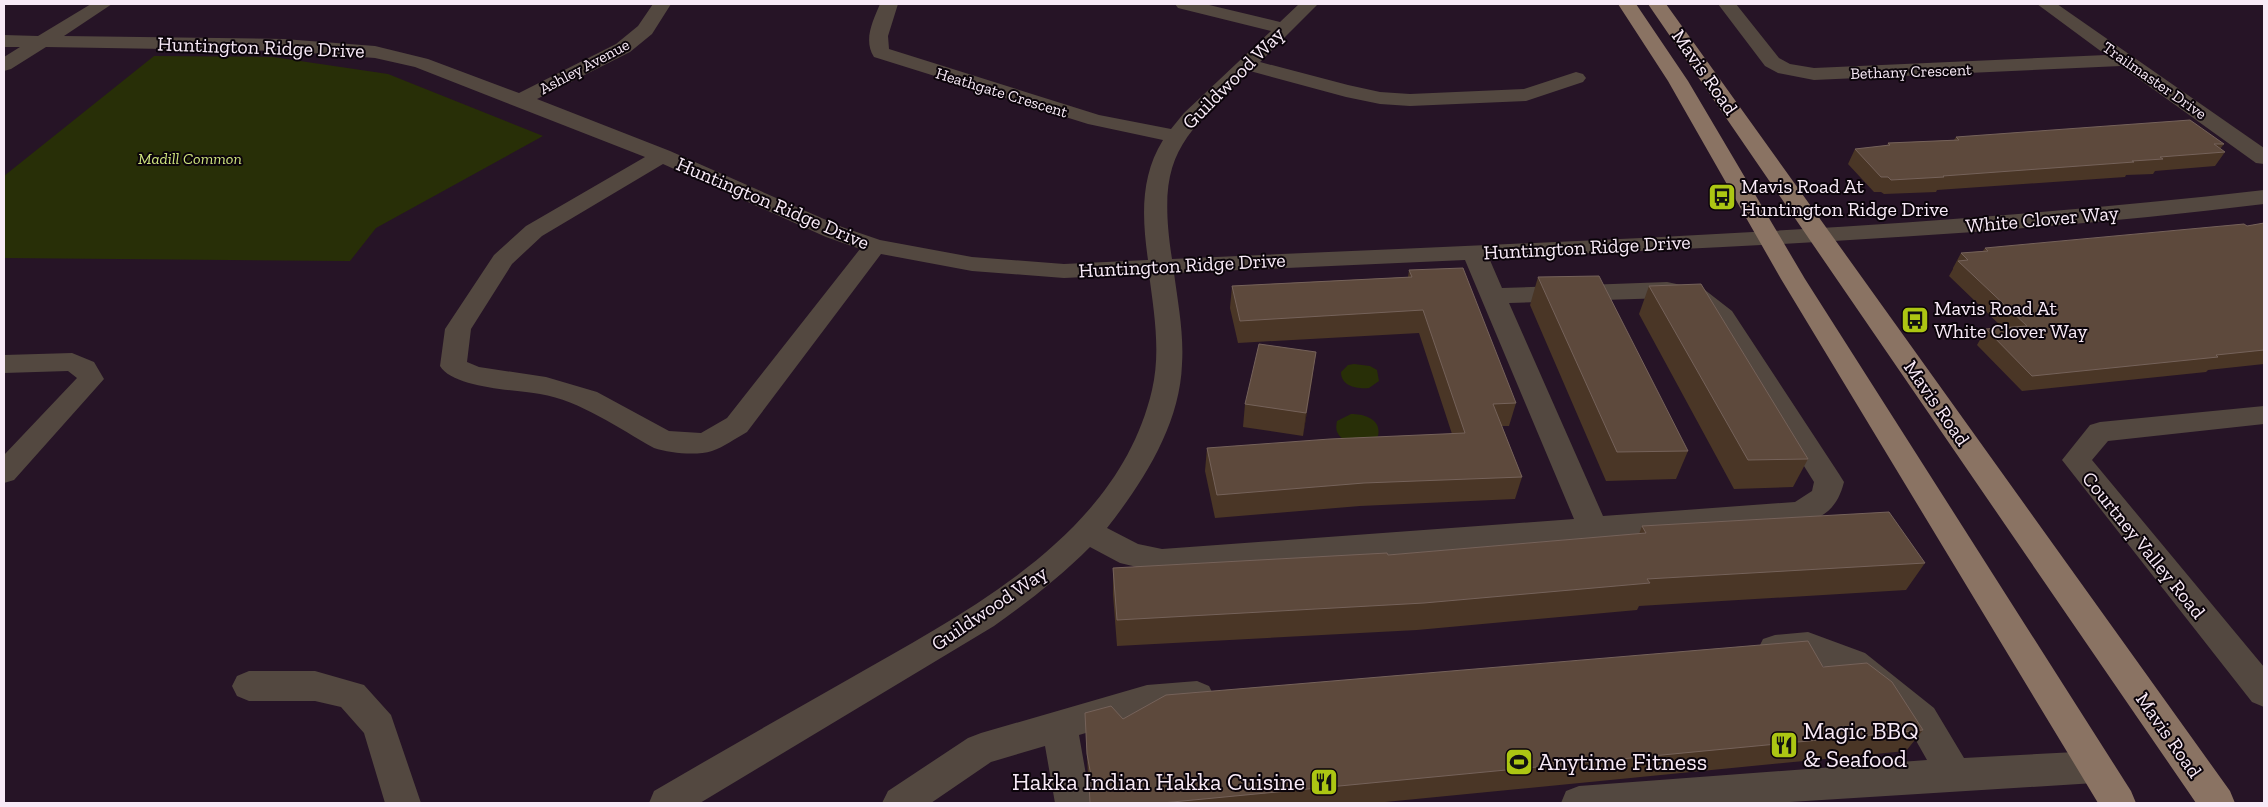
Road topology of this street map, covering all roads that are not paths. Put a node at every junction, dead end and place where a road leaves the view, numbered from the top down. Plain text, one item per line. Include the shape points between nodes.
1 (103, 4) edge
2 (662, 4) edge
3 (889, 4) edge
4 (1184, 4) edge
5 (1309, 4) edge
6 (1627, 4) edge
7 (1657, 4) edge
8 (1727, 4) edge
9 (2046, 4) edge
10 (1283, 28) junction
11 (4, 41) edge
12 (42, 42) junction
13 (2127, 60) junction
14 (1246, 64) junction
15 (4, 65) edge
16 (1576, 78) dead end
17 (520, 100) junction
18 (1175, 136) junction
19 (662, 156) junction
20 (2264, 158) edge
21 (2264, 197) edge
22 (1820, 236) junction
23 (1770, 238) junction
24 (875, 246) junction
25 (1474, 252) junction
26 (1160, 266) junction
27 (1492, 296) junction
28 (4, 364) edge
29 (2264, 415) edge
30 (4, 473) edge
31 (1593, 527) junction
32 (1088, 532) junction
33 (1749, 651) edge
34 (249, 686) dead end
35 (2264, 692) edge
36 (1226, 694) edge
37 (1060, 728) junction
38 (2095, 767) junction
39 (1954, 774) junction
40 (403, 803) edge
41 (667, 803) edge
42 (901, 803) edge
43 (1073, 803) edge
44 (1578, 803) edge
45 (2118, 803) edge
46 (2217, 803) edge

1 - 12 street
2 - 17 street, Ashley Avenue via 645,30 623,48
3 - 18 street, Heathgate Crescent via 877,39 881,53 1095,120
4 - 10 street
5 - 10 street, Guildwood Way
6 - 23 main road, Mavis Road via 1710,133
7 - 22 main road, Mavis Road
8 - 13 street, Bethany Crescent via 1772,62 1785,69 1814,74
9 - 13 street, Trailmaster Drive
10 - 14 street, Guildwood Way
11 - 12 street, Huntington Ridge Drive
12 - 15 street
12 - 17 street, Huntington Ridge Drive via 284,45 375,52 412,60
13 - 20 street, Trailmaster Drive
14 - 16 street via 1380,98 1410,100 1526,95
14 - 18 street, Guildwood Way
17 - 19 street, Huntington Ridge Drive
18 - 26 street, Guildwood Way via 1161,166 1154,200
19 - 24 street, Huntington Ridge Drive via 834,232
19 - 24 street via 534,231 503,260 458,329 453,366 474,375 546,386 587,399 664,441 705,443 737,424
21 - 22 street, White Clover Way via 2084,216
22 - 23 street, White Clover Way
22 - 46 main road, Mavis Road
23 - 25 street, Huntington Ridge Drive
23 - 38 main road, Mavis Road
24 - 26 street, Huntington Ridge Drive via 972,264 1064,270
25 - 26 street, Huntington Ridge Drive
25 - 27 street
26 - 32 street, Guildwood Way via 1168,326 1167,382 1155,425 1130,475
27 - 31 street
27 - 31 street via 1667,290 1696,295 1723,318 1829,482 1825,497 1802,512
28 - 30 street via 72,362 85,368 92,379
29 - 35 street, Courtney Valley Road via 2100,432 2076,460
31 - 32 street via 1162,561 1130,555
32 - 41 street, Guildwood Way via 1013,596 983,616
33 - 39 street via 1808,646 1853,662 1922,719
34 - 40 street via 315,686 352,695 380,726
36 - 37 street via 1147,700
37 - 42 street via 981,749
37 - 43 street
38 - 39 street
38 - 45 main road, Mavis Road
39 - 44 street

